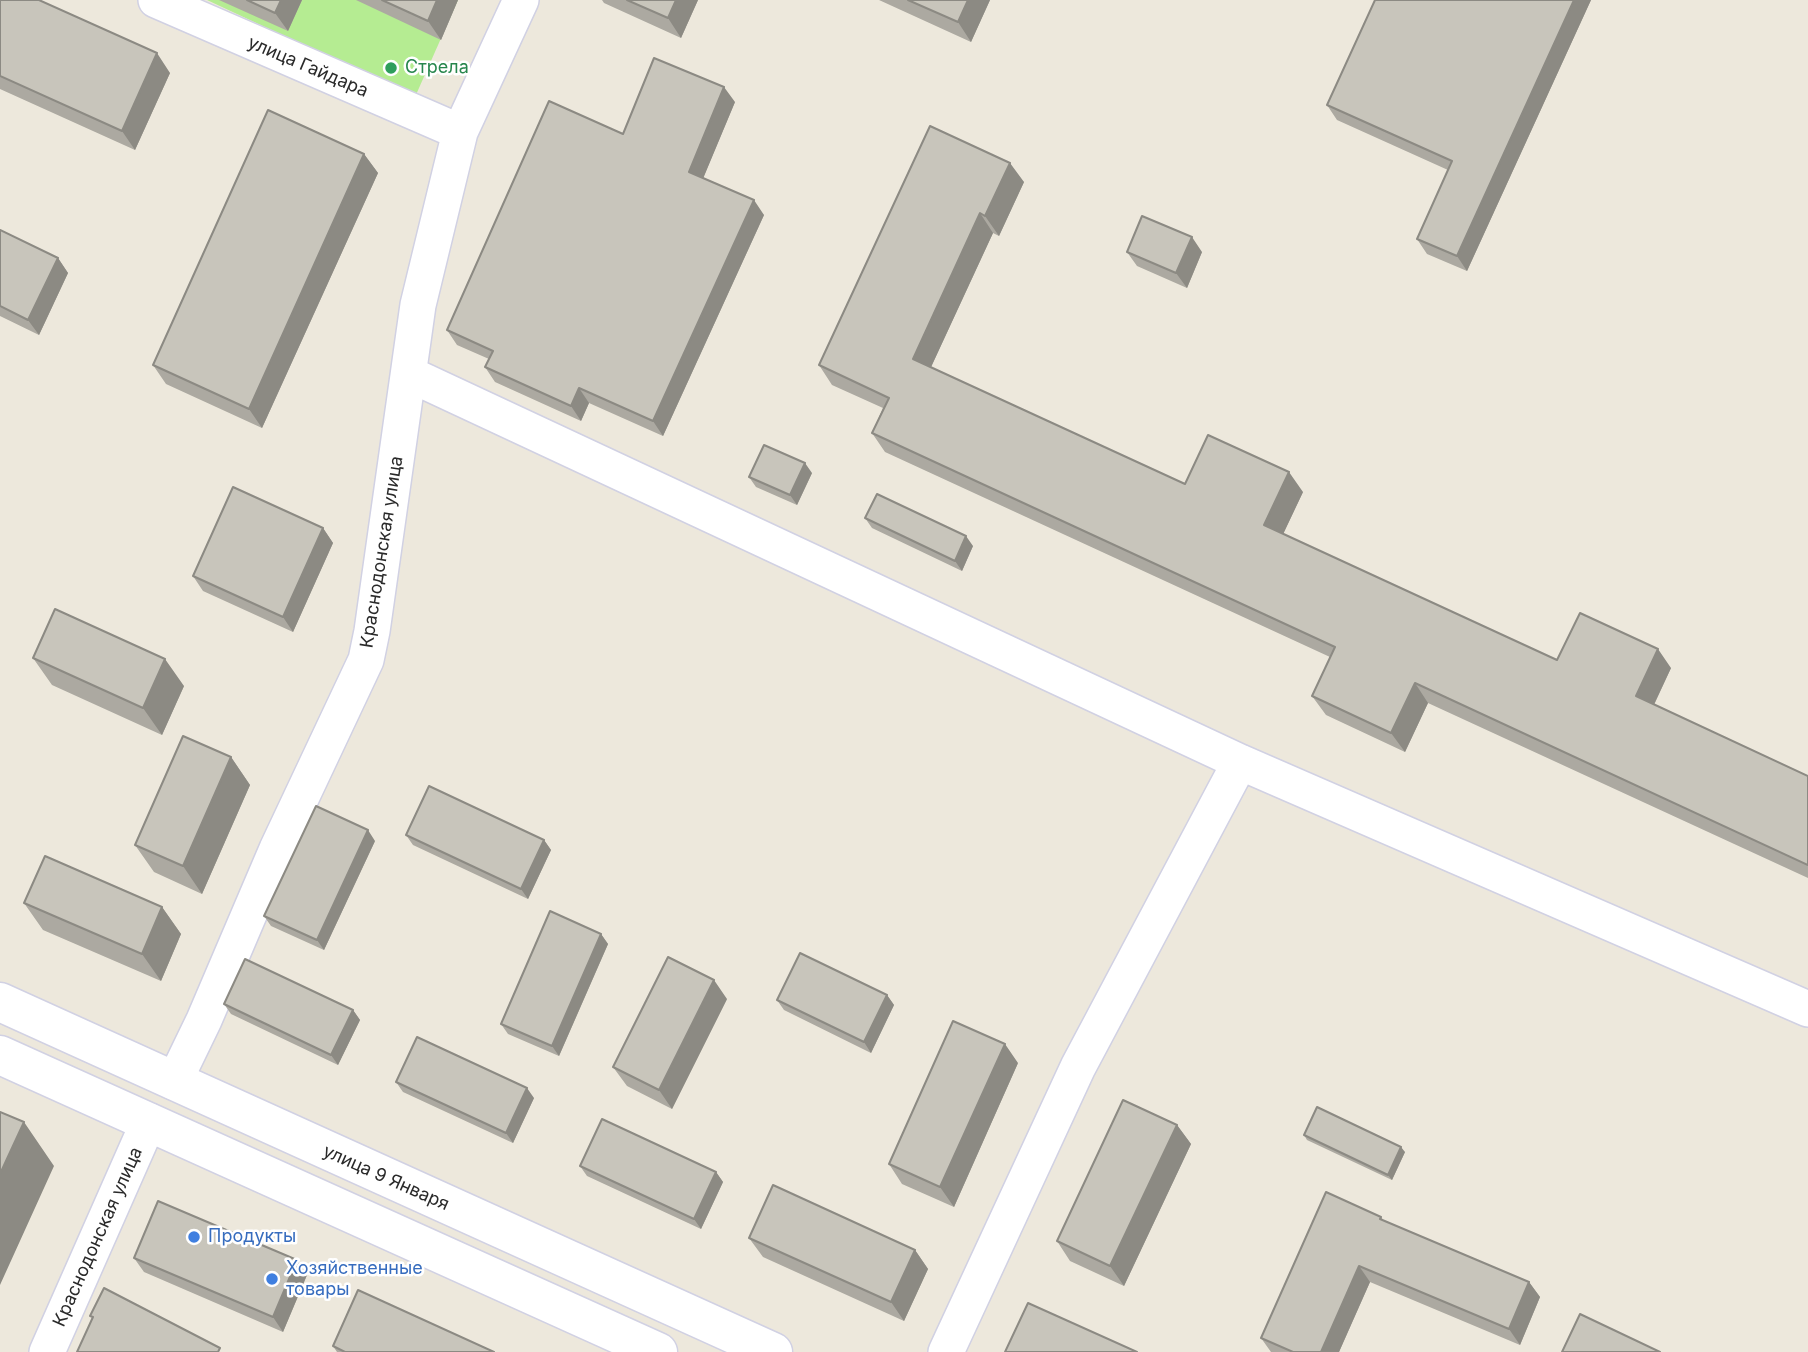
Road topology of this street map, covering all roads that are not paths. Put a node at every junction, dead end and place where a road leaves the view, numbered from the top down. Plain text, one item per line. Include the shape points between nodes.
1 (156, 0) edge
2 (521, 0) edge
3 (460, 132) junction
4 (409, 374) junction
5 (1240, 762) junction
6 (0, 1002) edge
7 (1808, 1009) edge
8 (0, 1055) edge
9 (174, 1082) junction
10 (149, 1121) junction
11 (47, 1352) edge
12 (658, 1352) edge
13 (773, 1352) edge
14 (946, 1352) edge

1 - 3 street, улица Гайдара
2 - 3 street, Краснодонская улица
3 - 4 street, Краснодонская улица via 418,305
4 - 5 street
4 - 9 street, Краснодонская улица via 366,660
5 - 7 street
5 - 14 street via 1078,1067
6 - 9 main road, улица 9 Января
8 - 10 main road
9 - 13 main road, улица 9 Января
10 - 11 street, Краснодонская улица
10 - 12 main road

